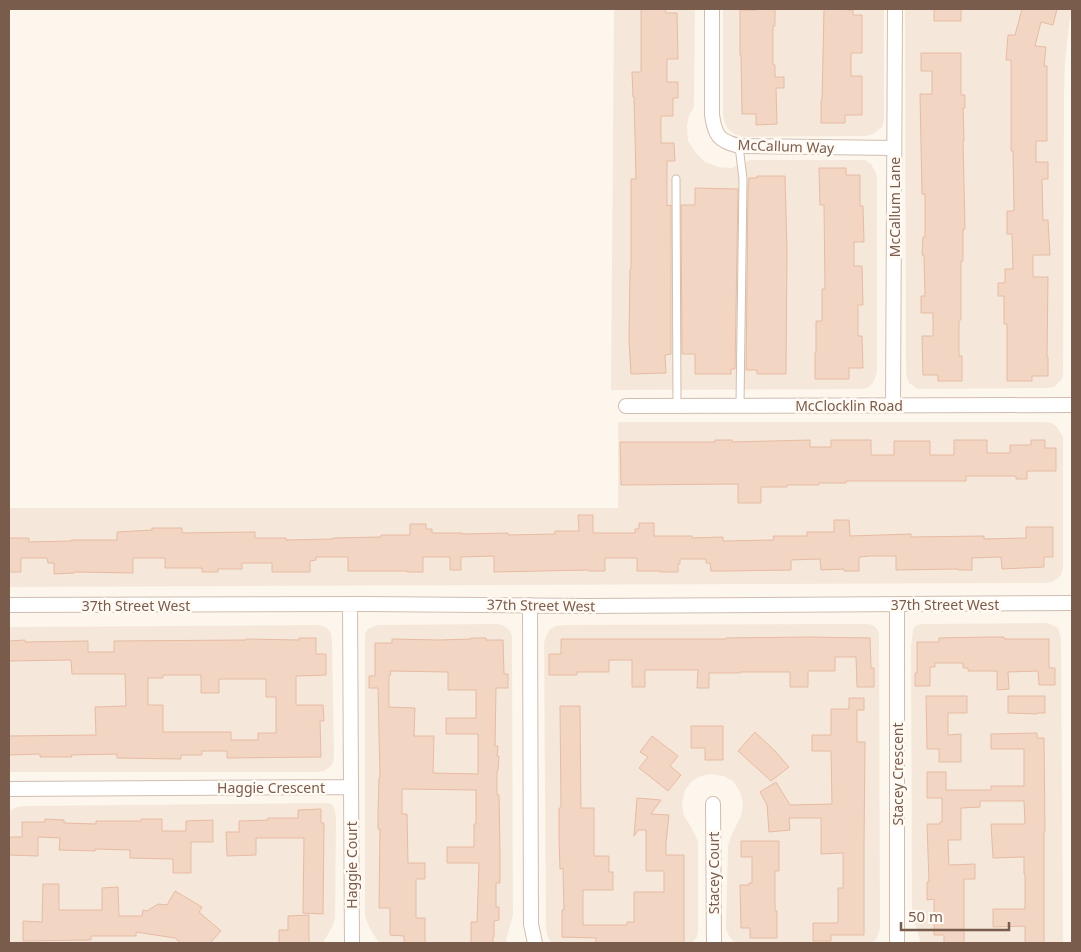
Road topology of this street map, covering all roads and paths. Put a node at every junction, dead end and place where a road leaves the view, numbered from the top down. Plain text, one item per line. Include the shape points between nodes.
1 (712, 9) edge
2 (895, 9) edge
3 (739, 146) junction
4 (894, 148) junction
5 (676, 179) dead end
6 (893, 405) junction
7 (1072, 405) edge
8 (626, 406) dead end
9 (677, 406) junction
10 (740, 406) junction
11 (1072, 603) edge
12 (350, 604) junction
13 (9, 605) edge
14 (530, 605) junction
15 (897, 605) junction
16 (351, 786) junction
17 (9, 789) edge
18 (713, 804) dead end
19 (352, 943) edge
20 (534, 943) edge
21 (714, 943) edge
22 (897, 943) edge

1 - 3 street, McCallum Way via 714,127 719,138
2 - 4 street, McCallum Lane
3 - 4 street, McCallum Way
3 - 10 lane via 742,179
4 - 6 street, McCallum Lane
5 - 9 lane
6 - 7 street, McClocklin Road
6 - 10 street, McClocklin Road
8 - 9 street, McClocklin Road
9 - 10 street, McClocklin Road
11 - 15 street, 37th Street West
12 - 13 street, 37th Street West
12 - 14 street, 37th Street West
12 - 16 street
14 - 15 street, 37th Street West
14 - 20 street via 531,924
15 - 22 street, Stacey Crescent
16 - 17 street, Haggie Crescent
16 - 19 street, Haggie Court
18 - 21 street, Stacey Court

